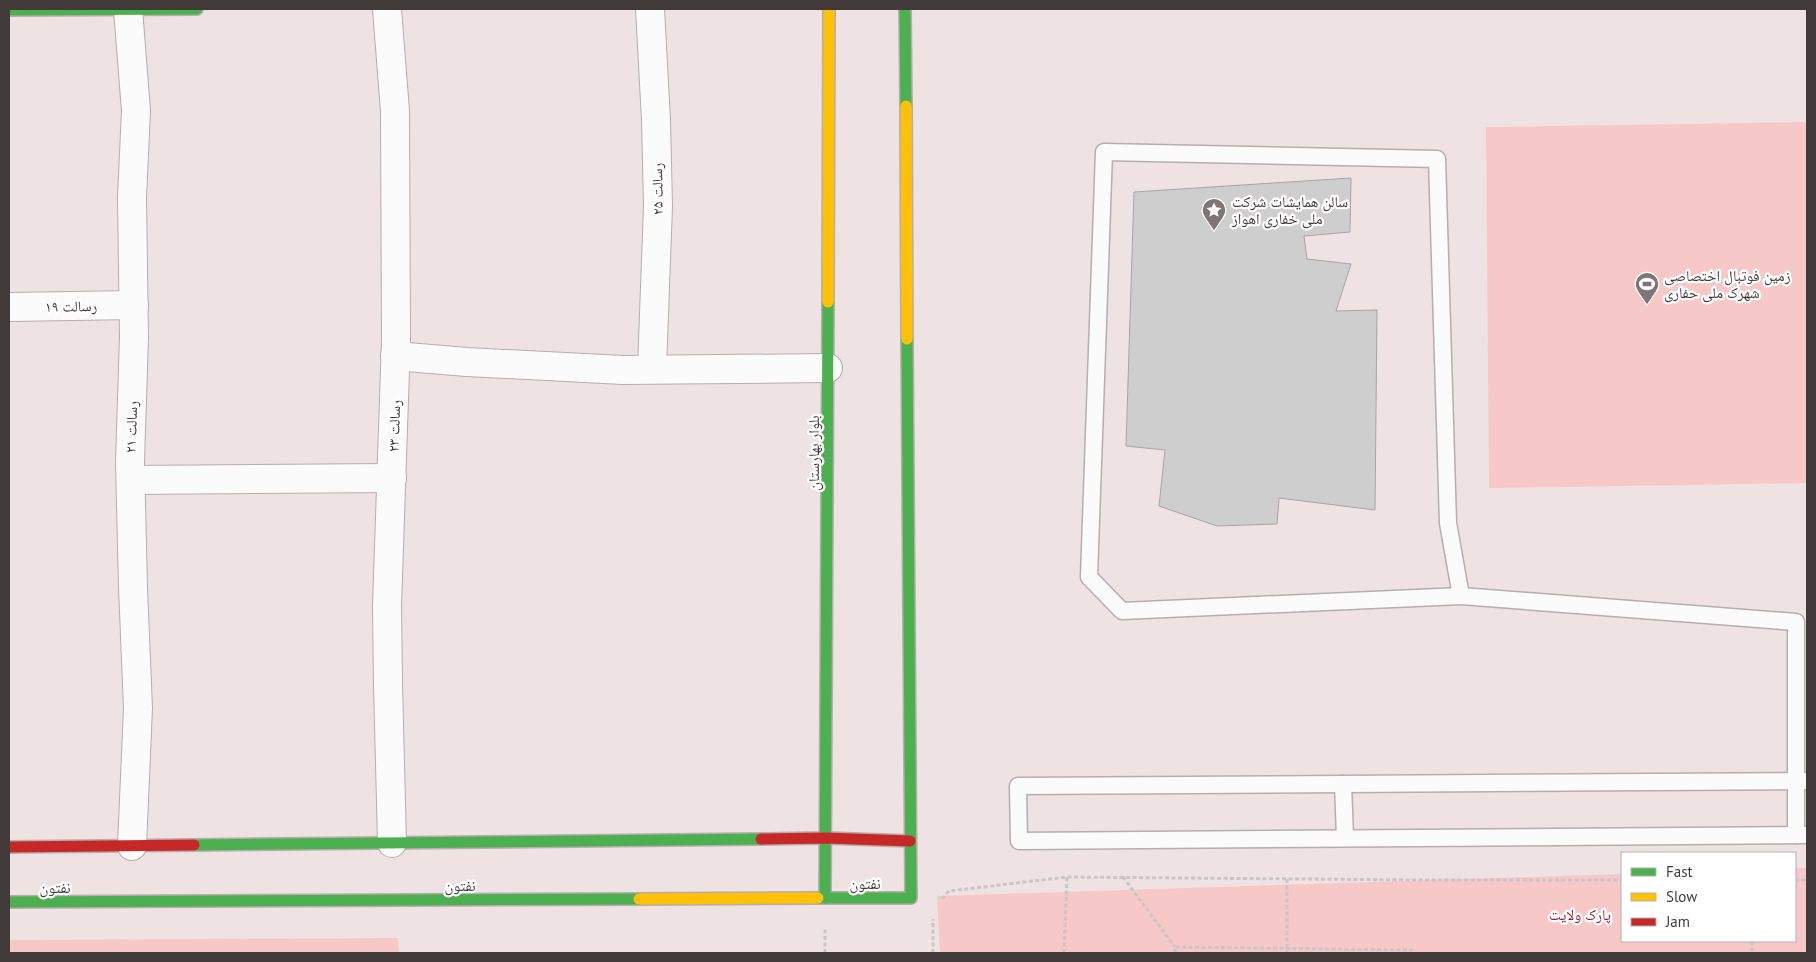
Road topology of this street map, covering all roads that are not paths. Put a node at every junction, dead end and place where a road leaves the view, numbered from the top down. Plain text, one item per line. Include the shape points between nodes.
1 (128, 9) edge
2 (197, 9) edge
3 (387, 9) edge
4 (650, 9) edge
5 (830, 9) edge
6 (905, 9) edge
7 (9, 10) edge
8 (134, 305) junction
9 (9, 306) edge
10 (395, 356) junction
11 (828, 368) junction
12 (652, 369) junction
13 (392, 478) junction
14 (131, 480) junction
15 (1461, 596) junction
16 (1802, 782) edge
17 (1343, 784) junction
18 (1802, 835) edge
19 (826, 838) junction
20 (1345, 838) junction
21 (910, 841) junction
22 (392, 843) junction
23 (132, 846) junction
24 (9, 847) edge
25 (825, 898) junction
26 (9, 902) edge

1 - 2 street
1 - 7 street
1 - 8 street, رسالت ۲۱ via 136,112 132,197
3 - 10 street, رسالت ۲۳ via 395,111
4 - 12 street, رسالت ۲۵ via 658,206
5 - 11 street, بلوار بهارستان
6 - 21 street
8 - 9 street, رسالت ۱۹
8 - 14 street, رسالت ۲۱
10 - 12 street via 496,364
10 - 13 street, رسالت ۲۳
11 - 12 street
11 - 19 street, بلوار بهارستان
13 - 14 street
13 - 22 street, رسالت ۲۳ via 387,635
14 - 23 street, رسالت ۲۱ via 138,708
15 - 15 lane via 1122,611 1089,577 1104,152 1437,158 1448,523
15 - 16 lane via 1796,622
16 - 17 lane
16 - 18 lane
17 - 20 lane
17 - 20 lane via 1018,786 1019,840
18 - 20 lane
19 - 21 street
19 - 22 street
19 - 25 street, بلوار بهارستان
21 - 25 street, نفتون via 911,898
22 - 23 street
23 - 24 street
25 - 26 street, نفتون

